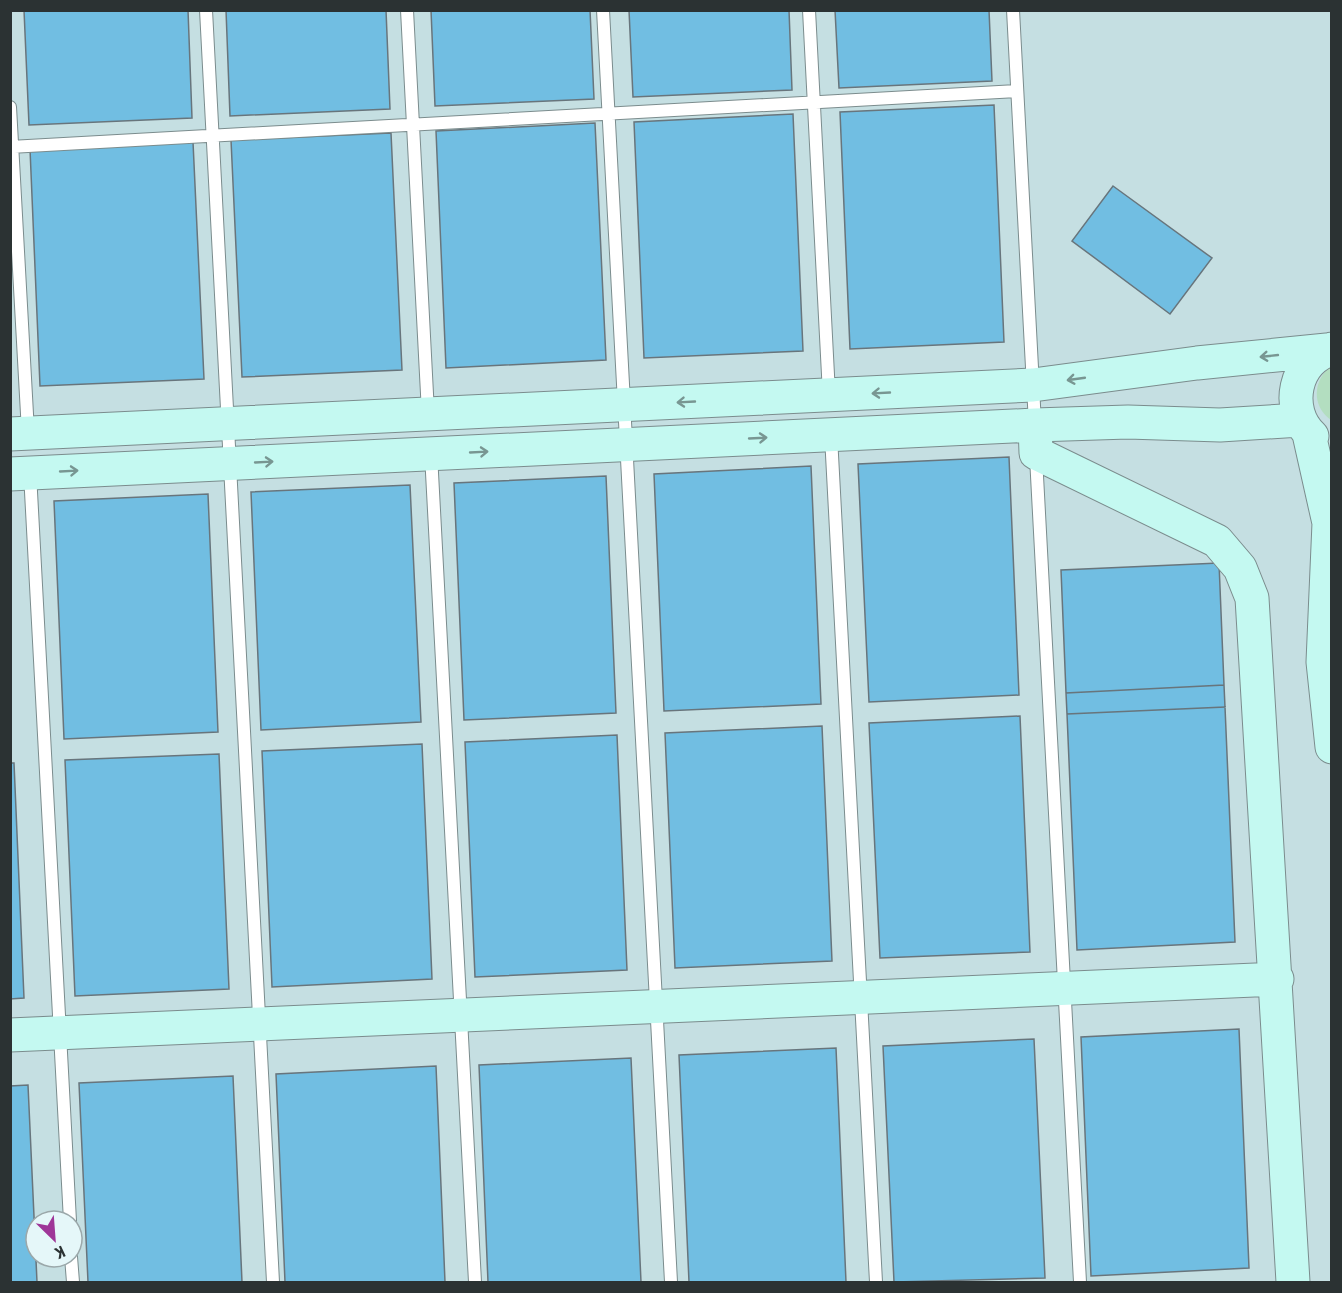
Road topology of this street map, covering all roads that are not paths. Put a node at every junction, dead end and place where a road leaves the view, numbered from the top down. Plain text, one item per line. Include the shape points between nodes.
1 (206, 10) edge
2 (408, 10) edge
3 (603, 10) edge
4 (809, 10) edge
5 (1013, 10) edge
6 (1017, 91) junction
7 (813, 102) junction
8 (10, 107) edge
9 (609, 114) junction
10 (414, 125) junction
11 (212, 137) junction
12 (12, 147) edge
13 (1329, 349) edge
14 (1033, 385) junction
15 (829, 395) junction
16 (624, 405) junction
17 (429, 414) junction
18 (227, 424) junction
19 (19, 433) edge
20 (1314, 434) edge
21 (831, 435) junction
22 (1036, 439) junction
23 (626, 445) junction
24 (431, 454) junction
25 (230, 464) junction
26 (20, 473) edge
27 (1332, 747) edge
28 (1277, 979) junction
29 (1064, 988) junction
30 (861, 998) junction
31 (656, 1007) junction
32 (460, 1015) junction
33 (260, 1024) junction
34 (60, 1033) junction
35 (10, 1035) edge
36 (69, 1209) edge
37 (273, 1282) edge
38 (475, 1282) edge
39 (671, 1282) edge
40 (876, 1282) edge
41 (1080, 1282) edge
42 (1293, 1282) edge

1 - 11 lane
2 - 10 lane
3 - 9 lane
4 - 7 lane
5 - 6 lane
6 - 7 lane
6 - 14 lane
7 - 9 lane
7 - 15 lane
8 - 12 lane
9 - 10 lane
9 - 16 lane
10 - 11 lane
10 - 17 lane
11 - 12 lane
11 - 18 lane
12 - 19 lane
13 -> 14 street
13 - 20 street via 1313,358 1296,387 1295,404
14 -> 15 street
14 - 22 lane
15 -> 16 street
16 - 17 street
16 - 23 lane
17 - 18 street
18 - 19 street
18 - 25 lane
20 - 22 street via 1128,422
20 - 27 street via 1329,523 1323,662
21 - 22 street
23 -> 21 street
21 - 30 lane
22 - 28 street via 1217,541 1240,568 1252,598
22 - 29 lane
24 -> 23 street
23 - 31 lane
25 -> 24 street
24 - 32 lane
26 -> 25 street
25 - 33 lane
26 - 34 lane
28 - 29 street
28 - 42 street
29 - 30 street
29 - 41 lane
30 - 31 street
30 - 40 lane
31 - 32 street
31 - 39 lane
32 - 33 street
32 - 38 lane
33 - 34 street
33 - 37 lane
34 - 35 street
34 - 36 lane

